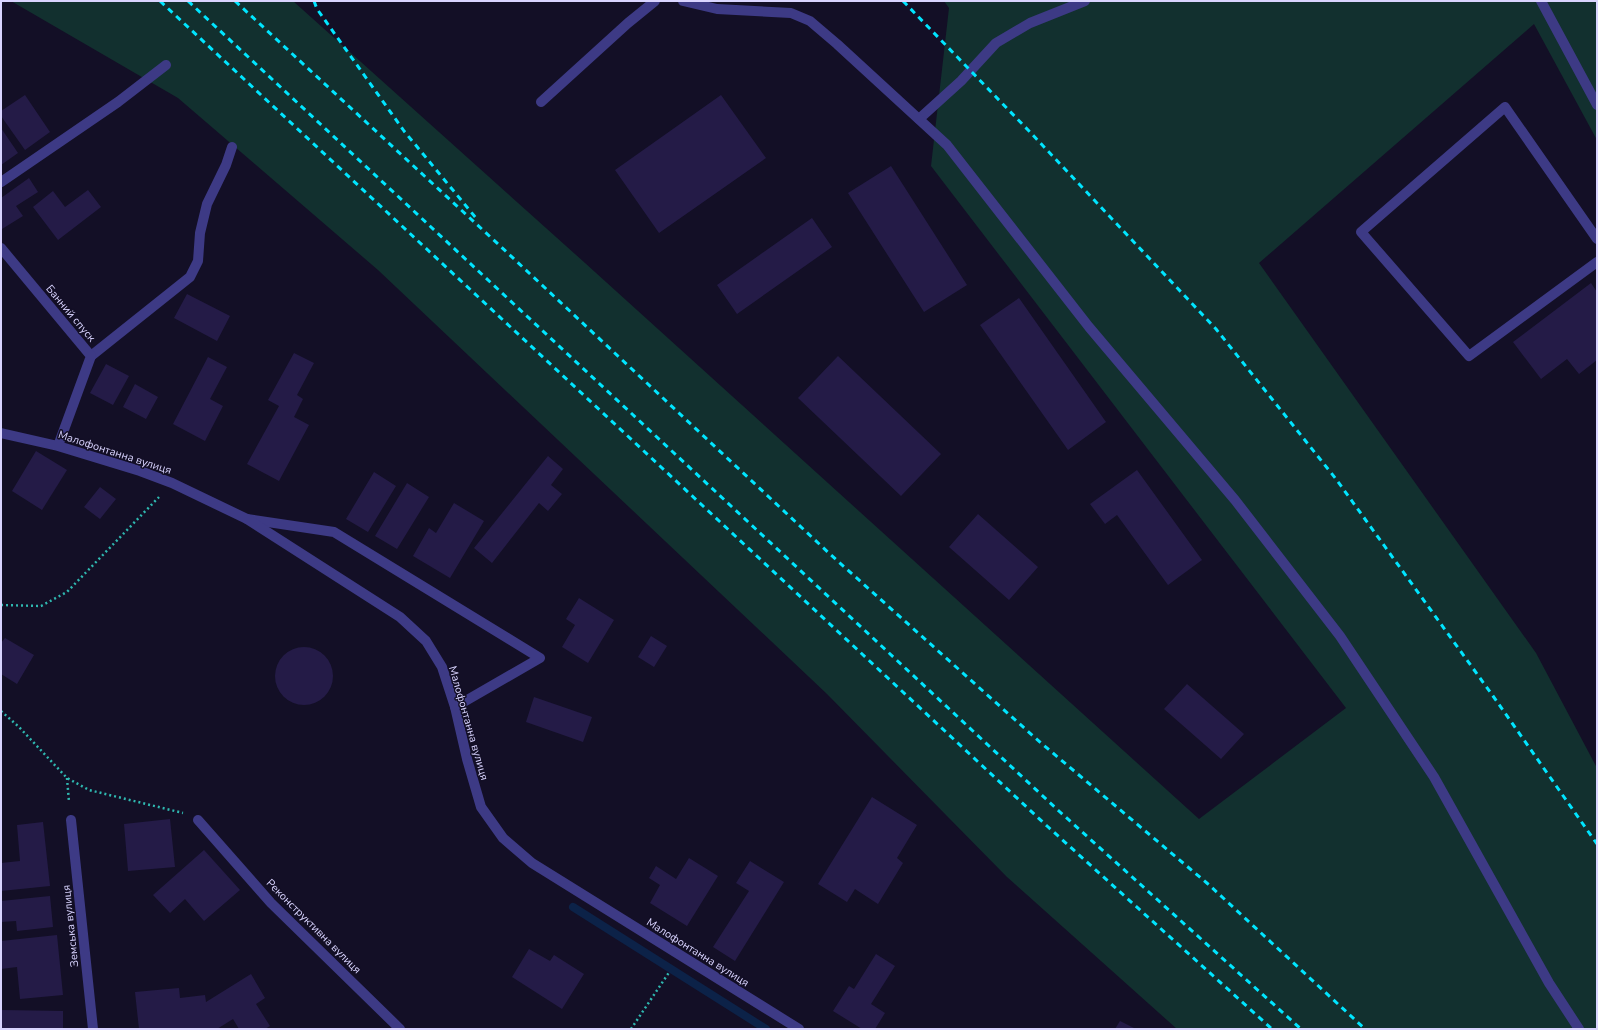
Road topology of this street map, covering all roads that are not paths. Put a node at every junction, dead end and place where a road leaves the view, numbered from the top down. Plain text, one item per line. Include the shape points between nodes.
1 (655, 1) edge
2 (683, 1) edge
3 (1085, 1) edge
4 (1541, 1) edge
5 (166, 65) dead end
6 (541, 102) dead end
7 (1597, 105) edge
8 (919, 119) junction
9 (232, 146) dead end
10 (1, 182) edge
11 (1597, 239) edge
12 (1, 248) edge
13 (1597, 262) edge
14 (91, 356) junction
15 (1, 433) edge
16 (58, 446) junction
17 (247, 519) junction
18 (455, 707) junction
19 (71, 820) road end
20 (198, 820) road end
21 (93, 1029) edge
22 (400, 1029) edge
23 (798, 1029) edge
24 (1579, 1029) edge

1 - 6 street
2 - 8 street via 717,10 791,13 810,21
3 - 8 street via 1030,24 996,42 961,81
4 - 7 street
5 - 10 street via 118,102
8 - 24 street via 947,145 1089,327 1235,500 1340,636 1434,777 1549,983
9 - 14 street via 226,165 207,204 200,233 198,261 190,277
11 - 13 street via 1505,107 1361,232 1469,356
12 - 14 street, Банний спуск
14 - 16 street, Банний спуск
15 - 16 street, Малофонтанна вулиця
16 - 17 street, Малофонтанна вулиця via 172,483
17 - 18 street, Малофонтанна вулиця via 400,617 426,641 438,660
17 - 18 street via 334,532 540,658
18 - 23 street, Малофонтанна вулиця via 481,807 503,838 532,863
19 - 21 street, Земська вулиця
20 - 22 street, Реконструктивна вулиця via 271,903

